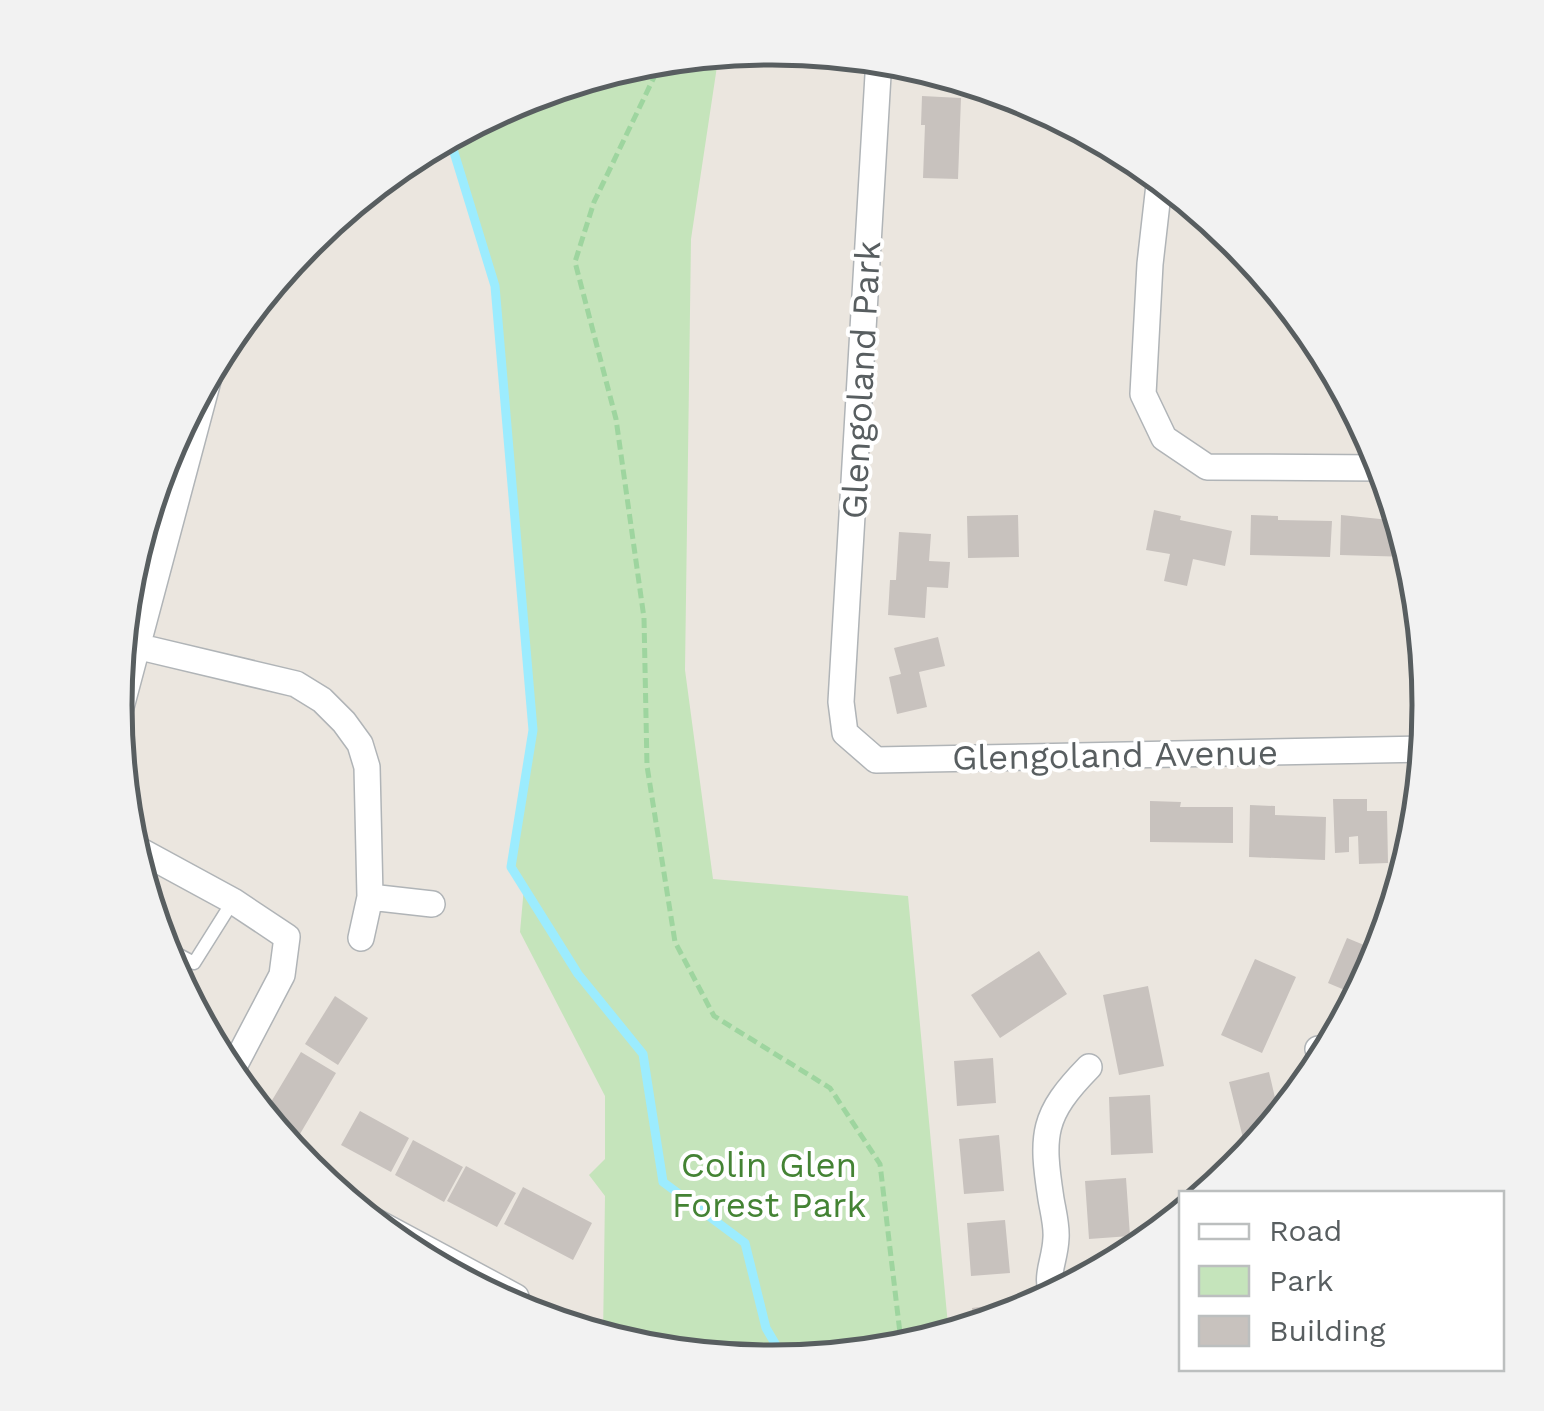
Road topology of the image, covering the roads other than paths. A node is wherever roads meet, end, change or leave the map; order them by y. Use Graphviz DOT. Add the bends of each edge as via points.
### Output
graph roads {
  1 [pos="879,74"];
  2 [pos="1158,194"];
  3 [pos="193,433"];
  4 [pos="1367,468"];
  5 [pos="136,646"];
  6 [pos="134,654"];
  7 [pos="841,702"];
  8 [pos="1411,749"];
  9 [pos="150,856"];
  10 [pos="370,897"];
  11 [pos="233,901"];
  12 [pos="432,904"];
  13 [pos="361,938"];
  14 [pos="183,957"];
  15 [pos="238,1059"];
  16 [pos="1090,1067"];
  17 [pos="1050,1282"];
  1 -- 7 [label="street, Glengoland Park"];
  2 -- 4 [label="street" via="1143,394 1164,438 1207,467"];
  3 -- 5 [label="street"];
  5 -- 6 [label="street"];
  5 -- 10 [label="street" via="296,684 344,722 367,767"];
  7 -- 8 [label="street, Glengoland Avenue" via="846,733 876,760"];
  9 -- 11 [label="street"];
  10 -- 12 [label="street"];
  10 -- 13 [label="street"];
  11 -- 14 [label="lane" via="194,963"];
  11 -- 15 [label="street" via="288,937 282,975"];
  16 -- 17 [label="street" via="1059,1098 1048,1124 1044,1151 1056,1237"];
}
